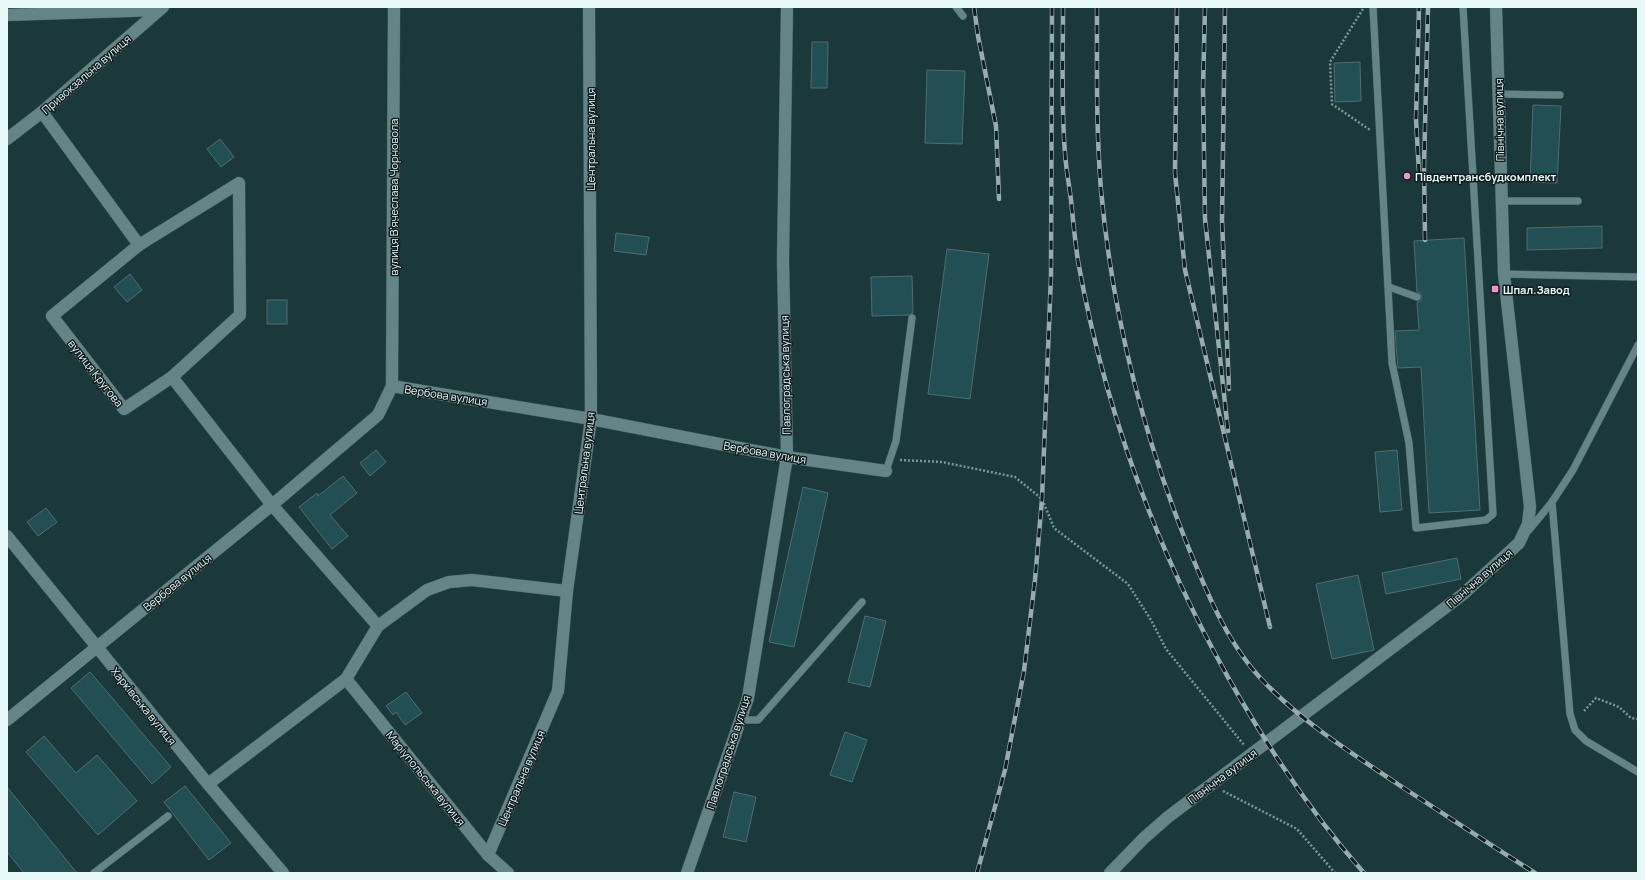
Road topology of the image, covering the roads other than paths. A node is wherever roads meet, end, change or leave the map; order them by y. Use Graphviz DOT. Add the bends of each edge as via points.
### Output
graph roads {
  1 [pos="394,7"];
  2 [pos="589,7"];
  3 [pos="788,7"];
  4 [pos="956,7"];
  5 [pos="1373,7"];
  6 [pos="1462,7"];
  7 [pos="1496,7"];
  8 [pos="161,8"];
  9 [pos="7,15"];
  10 [pos="962,16"];
  11 [pos="1499,94"];
  12 [pos="1560,95"];
  13 [pos="42,112"];
  14 [pos="7,139"];
  15 [pos="1501,201"];
  16 [pos="1578,201"];
  17 [pos="139,245"];
  18 [pos="1504,274"];
  19 [pos="1638,277"];
  20 [pos="1389,287"];
  21 [pos="1417,297"];
  22 [pos="912,318"];
  23 [pos="1638,345"];
  24 [pos="172,377"];
  25 [pos="392,386"];
  26 [pos="591,419"];
  27 [pos="787,457"];
  28 [pos="888,465"];
  29 [pos="1552,502"];
  30 [pos="272,505"];
  31 [pos="7,536"];
  32 [pos="1519,543"];
  33 [pos="567,591"];
  34 [pos="862,602"];
  35 [pos="378,626"];
  36 [pos="96,647"];
  37 [pos="346,679"];
  38 [pos="7,720"];
  39 [pos="740,720"];
  40 [pos="1638,772"];
  41 [pos="208,784"];
  42 [pos="168,816"];
  43 [pos="488,855"];
  44 [pos="94,873"];
  45 [pos="283,873"];
  46 [pos="508,873"];
  47 [pos="687,873"];
  48 [pos="1110,873"];
  1 -- 25 [label="street, вулиця В'ячеслава Чорновола"];
  2 -- 26 [label="street, Центральна вулиця"];
  3 -- 27 [label="street, Павлоградська вулиця" via="783,260"];
  4 -- 10 [label="lane"];
  5 -- 20 [label="lane"];
  6 -- 20 [label="lane" via="1493,514 1486,520 1416,528 1409,442 1392,363"];
  7 -- 11 [label="street, Північна вулиця"];
  8 -- 9 [label="street"];
  8 -- 13 [label="street, Привокзальна вулиця"];
  11 -- 12 [label="lane"];
  11 -- 15 [label="street, Північна вулиця"];
  13 -- 14 [label="street, Привокзальна вулиця"];
  13 -- 17 [label="street"];
  15 -- 16 [label="lane"];
  15 -- 18 [label="street, Північна вулиця"];
  17 -- 24 [label="street, вулиця Кругова" via="52,316 124,409"];
  17 -- 24 [label="street, вулиця Кругова" via="240,183 240,315"];
  18 -- 19 [label="lane"];
  18 -- 32 [label="street, Північна вулиця" via="1530,508 1528,524"];
  20 -- 21 [label="lane"];
  22 -- 28 [label="lane" via="896,442"];
  23 -- 29 [label="lane" via="1573,470"];
  24 -- 30 [label="street"];
  25 -- 26 [label="street, Вербова вулиця"];
  25 -- 30 [label="street, Вербова вулиця" via="378,415"];
  26 -- 27 [label="street, Вербова вулиця"];
  26 -- 33 [label="street, Центральна вулиця"];
  27 -- 28 [label="street, Вербова вулиця"];
  27 -- 39 [label="street, Павлоградська вулиця" via="748,698"];
  29 -- 32 [label="lane"];
  29 -- 40 [label="lane" via="1570,714 1575,730 1586,741"];
  30 -- 35 [label="street"];
  30 -- 36 [label="street, Вербова вулиця"];
  31 -- 36 [label="street, Харківська вулиця"];
  32 -- 48 [label="street, Північна вулиця" via="1462,595 1149,834"];
  33 -- 35 [label="street" via="472,580 449,582 427,590"];
  33 -- 43 [label="street, Центральна вулиця" via="558,691"];
  34 -- 39 [label="lane" via="758,720"];
  35 -- 37 [label="street"];
  36 -- 38 [label="street, Вербова вулиця"];
  36 -- 41 [label="street, Харківська вулиця"];
  37 -- 41 [label="street"];
  37 -- 43 [label="street, Маріупольська вулиця"];
  39 -- 47 [label="street, Павлоградська вулиця"];
  41 -- 45 [label="street, Харківська вулиця"];
  42 -- 44 [label="lane"];
  43 -- 46 [label="street, Маріупольська вулиця"];
}
